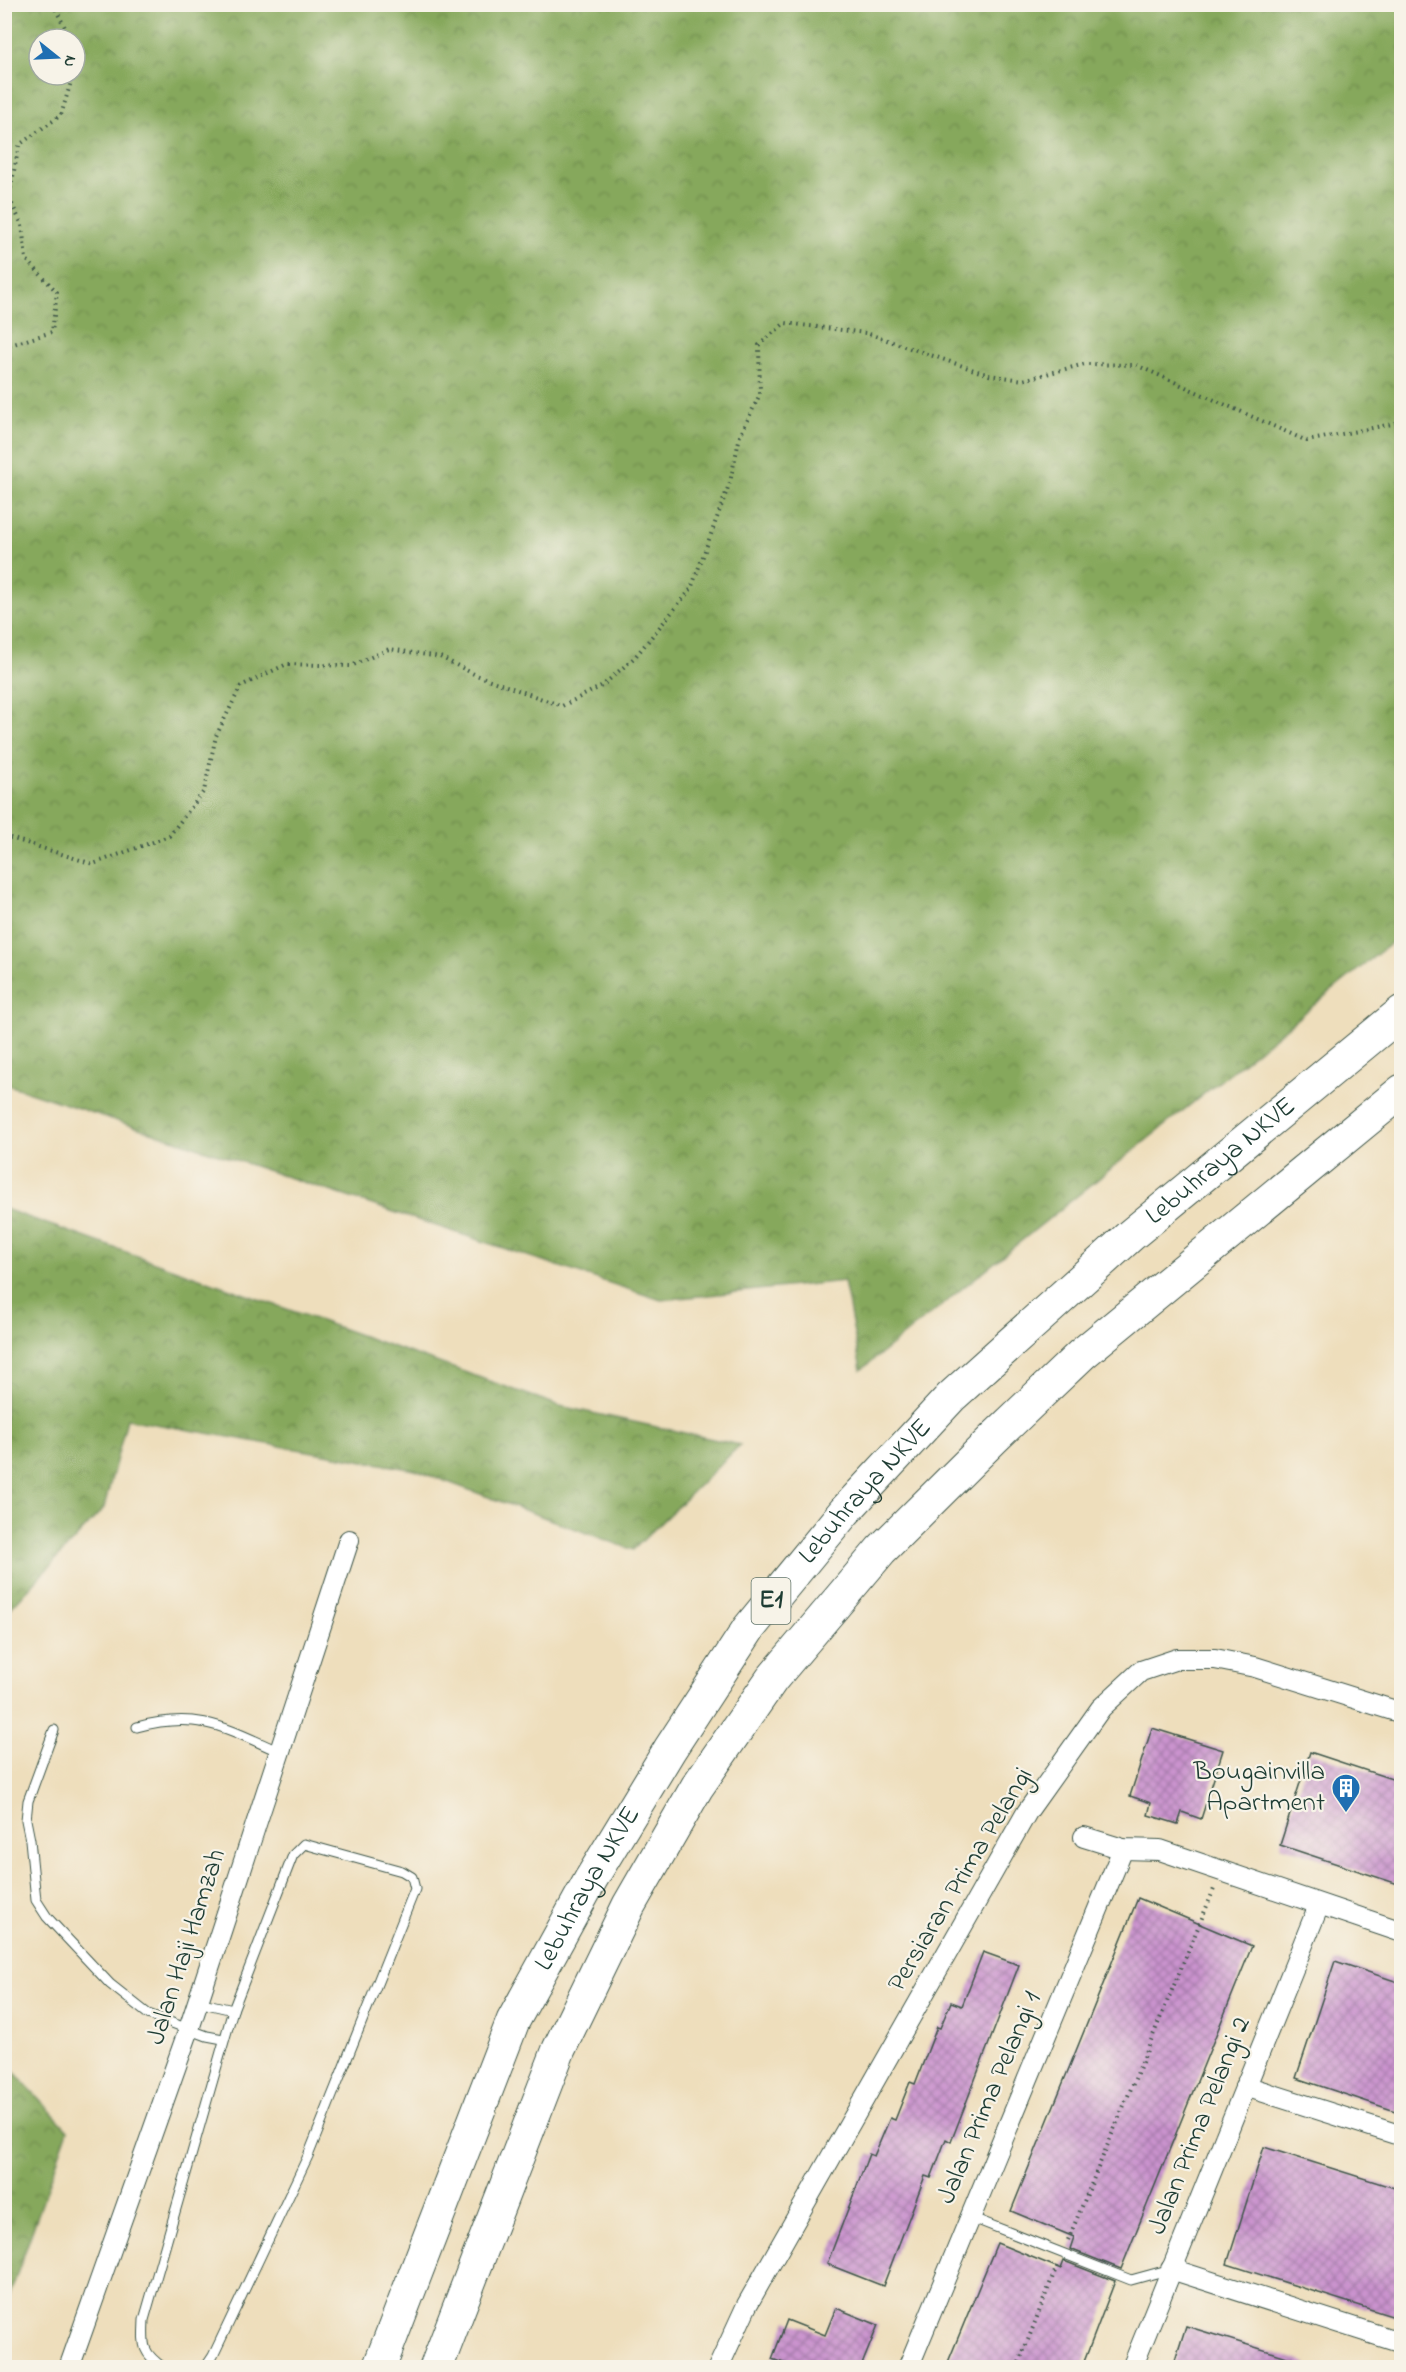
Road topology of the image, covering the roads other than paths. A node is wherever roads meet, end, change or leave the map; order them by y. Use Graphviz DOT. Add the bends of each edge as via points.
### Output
graph roads {
  1 [pos="1401,1012"];
  2 [pos="1401,1091"];
  3 [pos="349,1540"];
  4 [pos="1401,1713"];
  5 [pos="137,1727"];
  6 [pos="54,1730"];
  7 [pos="280,1752"];
  8 [pos="1084,1837"];
  9 [pos="1123,1849"];
  10 [pos="1319,1905"];
  11 [pos="1401,1932"];
  12 [pos="198,2002"];
  13 [pos="233,2010"];
  14 [pos="189,2029"];
  15 [pos="223,2039"];
  16 [pos="1245,2086"];
  17 [pos="1401,2136"];
  18 [pos="970,2217"];
  19 [pos="1171,2269"];
  20 [pos="1401,2343"];
  21 [pos="69,2367"];
  22 [pos="164,2367"];
  23 [pos="205,2367"];
  24 [pos="379,2367"];
  25 [pos="436,2367"];
  26 [pos="718,2367"];
  27 [pos="908,2367"];
  28 [pos="1132,2367"];
  1 -- 24 [label="highway, Lebuhraya NKVE / E1" via="1131,1235 951,1396 845,1511 749,1628 591,1879 513,2021"];
  2 -- 25 [label="highway, Lebuhraya NKVE / E1" via="1074,1362 881,1550 772,1679 686,1807 629,1905 564,2039"];
  3 -- 7 [label="street, Jalan Haji Hamzah"];
  4 -- 26 [label="street, Persiaran Prima Pelangi" via="1255,1667 1215,1659 1178,1659 1142,1671 1101,1708 1027,1812 747,2305"];
  5 -- 7 [label="lane" via="160,1721 197,1720"];
  6 -- 14 [label="lane" via="28,1801 26,1820 36,1900 110,1984 148,2014"];
  7 -- 12 [label="street, Jalan Haji Hamzah"];
  8 -- 9 [label="street"];
  9 -- 10 [label="street" via="1160,1850"];
  9 -- 18 [label="street, Jalan Prima Pelangi 1"];
  10 -- 11 [label="street"];
  10 -- 16 [label="street, Jalan Prima Pelangi 2"];
  12 -- 13 [label="lane"];
  12 -- 14 [label="street, Jalan Haji Hamzah"];
  13 -- 15 [label="lane"];
  13 -- 23 [label="lane" via="293,1855 304,1844 412,1877 415,1889 308,2156"];
  14 -- 15 [label="lane"];
  14 -- 21 [label="street, Jalan Haji Hamzah"];
  15 -- 22 [label="lane" via="144,2320 143,2346 149,2358"];
  16 -- 17 [label="street"];
  16 -- 19 [label="street, Jalan Prima Pelangi 2"];
  18 -- 19 [label="lane" via="1131,2280"];
  18 -- 27 [label="street, Jalan Prima Pelangi 1"];
  19 -- 20 [label="street"];
  19 -- 28 [label="street, Jalan Prima Pelangi 2"];
}
